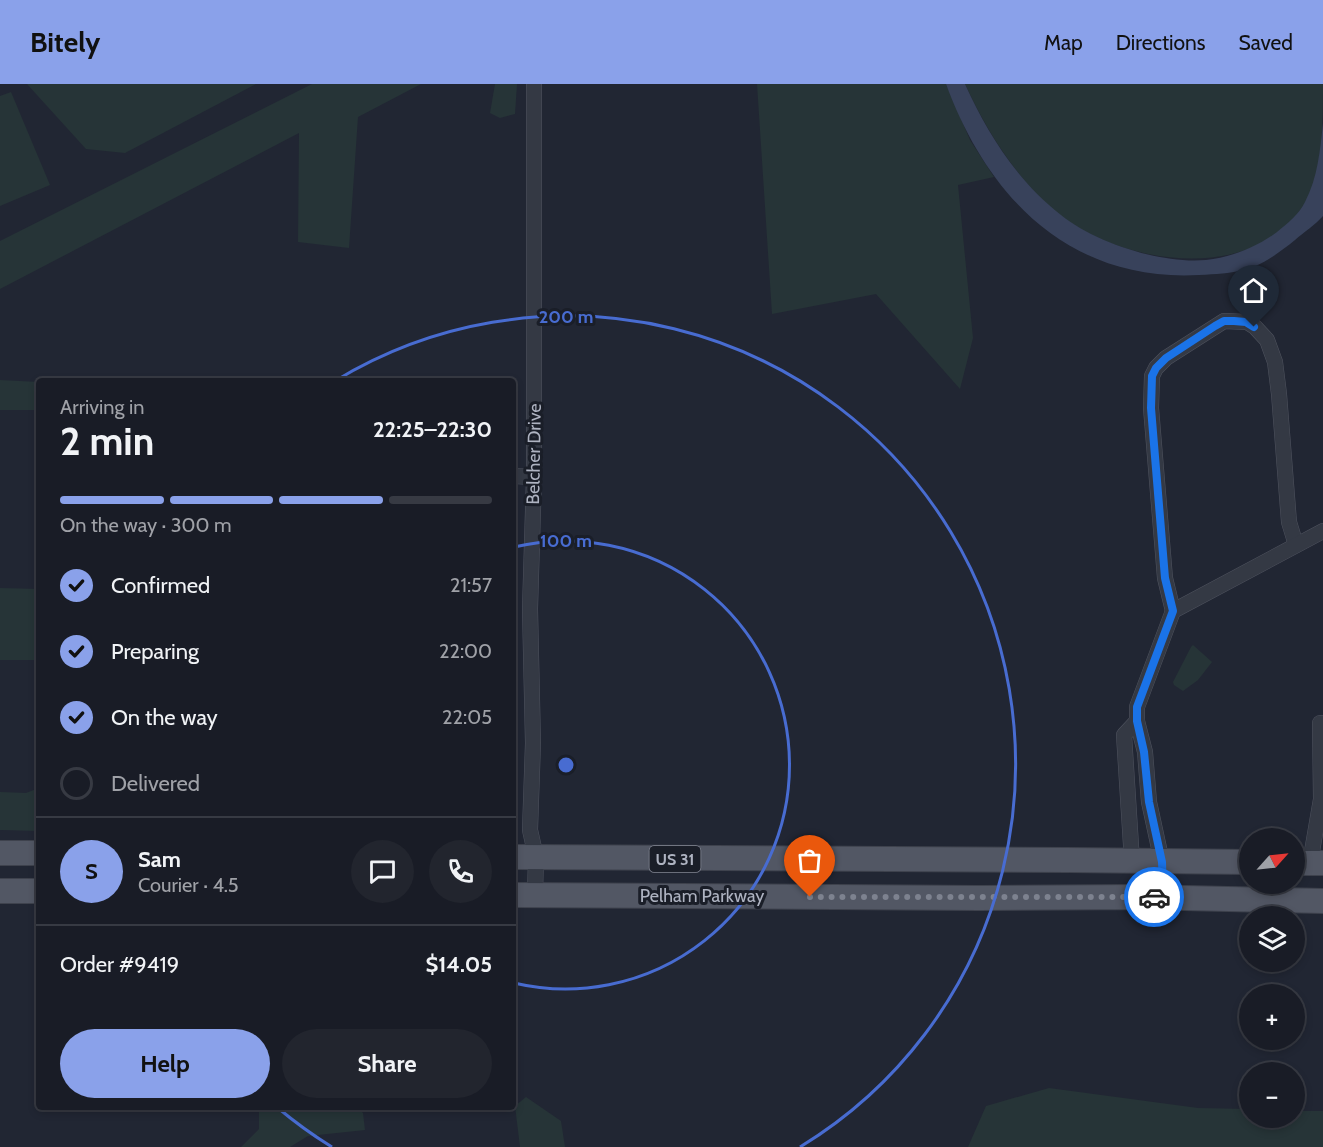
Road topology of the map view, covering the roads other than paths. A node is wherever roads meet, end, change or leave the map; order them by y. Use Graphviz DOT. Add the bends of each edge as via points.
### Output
graph roads {
  1 [pos="534,84"];
  2 [pos="516,476"];
  3 [pos="534,477"];
  4 [pos="1323,531"];
  5 [pos="1296,546"];
  6 [pos="1173,611"];
  7 [pos="1137,721"];
  8 [pos="1323,723"];
  9 [pos="0,853"];
  10 [pos="36,853"];
  11 [pos="524,857"];
  12 [pos="657,858"];
  13 [pos="766,858"];
  14 [pos="1132,861"];
  15 [pos="1162,862"];
  16 [pos="1239,862"];
  17 [pos="1309,863"];
  18 [pos="0,891"];
  19 [pos="36,891"];
  20 [pos="524,895"];
  21 [pos="656,896"];
  22 [pos="765,897"];
  23 [pos="1163,897"];
  24 [pos="1323,901"];
  1 -- 3 [label="street, Belcher Drive"];
  2 -- 3 [label="street"];
  3 -- 11 [label="street, Belcher Drive" via="530,830"];
  4 -- 5 [label="street"];
  5 -- 6 [label="street"];
  5 -- 6 [label="street" via="1289,522 1275,362 1267,340 1254,327 1246,322 1224,321 1166,358 1152,376 1151,408 1164,567"];
  6 -- 7 [label="street" via="1137,707"];
  7 -- 14 [label="street" via="1124,735"];
  7 -- 15 [label="street"];
  8 -- 17 [label="street" via="1321,799"];
  9 -- 10 [label="main road"];
  11 -- 12 [label="main road, Pelham Parkway / US 31"];
  11 -- 20 [label="street, Belcher Drive"];
  12 -- 13 [label="main road, Pelham Parkway / US 31"];
  12 -- 21 [label="main road"];
  13 -- 14 [label="main road, Pelham Parkway / US 31"];
  13 -- 22 [label="main road"];
  14 -- 15 [label="main road, Pelham Parkway / US 31"];
  15 -- 16 [label="main road, Pelham Parkway / US 31"];
  15 -- 23 [label="main road"];
  18 -- 19 [label="main road"];
  20 -- 21 [label="main road, Pelham Parkway / US 31"];
  21 -- 22 [label="main road, Pelham Parkway / US 31"];
  22 -- 23 [label="main road, Pelham Parkway / US 31"];
  23 -- 24 [label="main road, Pelham Parkway / US 31"];
}
